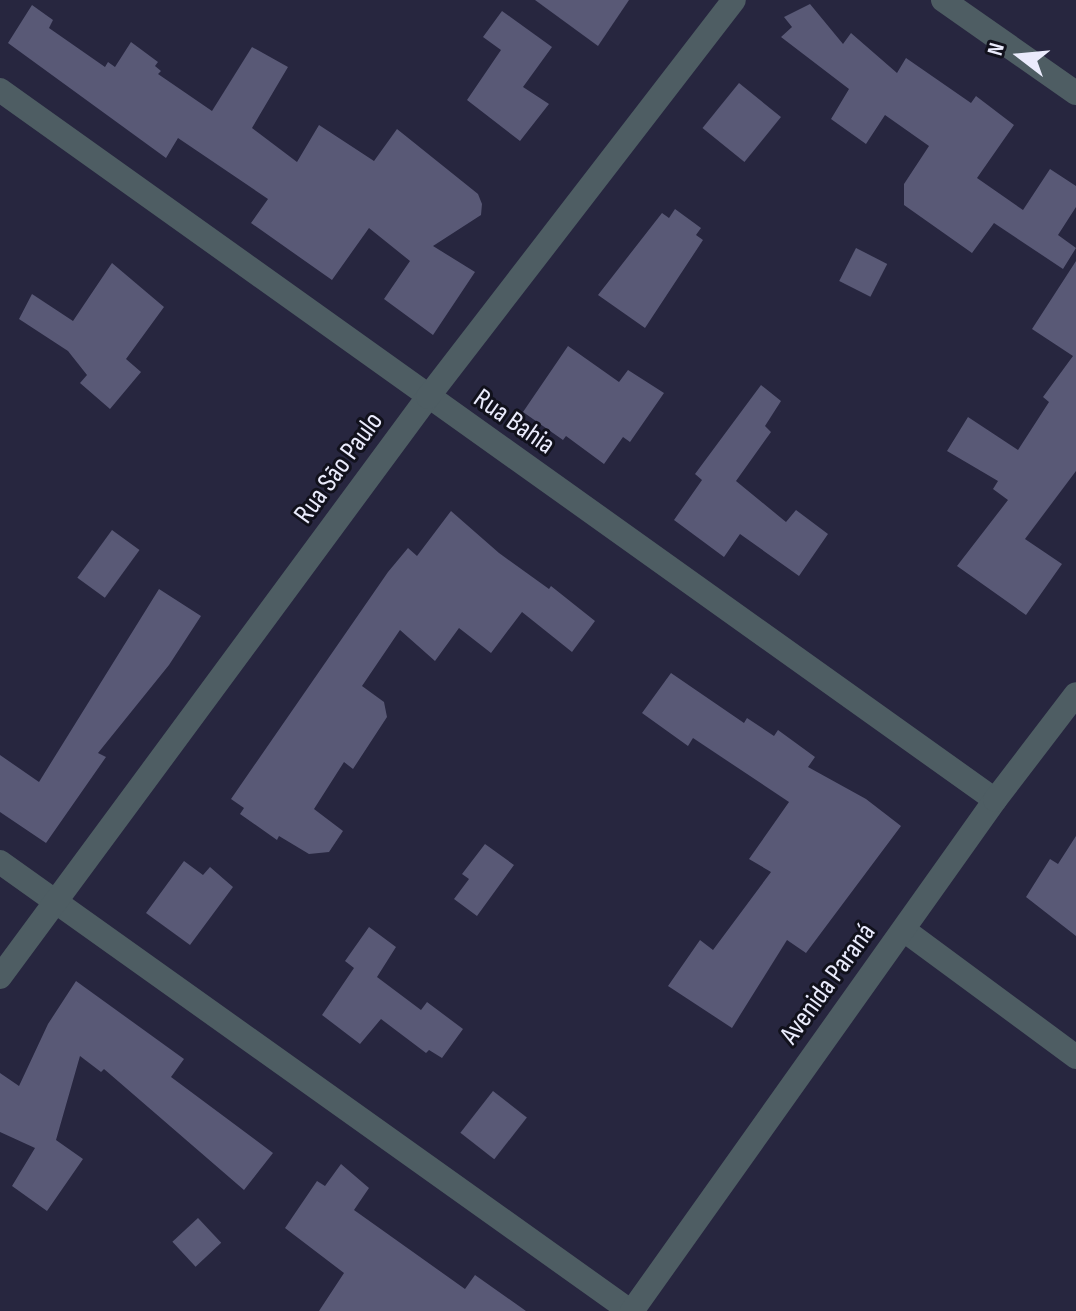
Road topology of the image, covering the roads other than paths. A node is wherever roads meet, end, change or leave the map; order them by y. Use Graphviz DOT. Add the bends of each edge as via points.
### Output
graph roads {
  1 [pos="734,0"];
  2 [pos="943,0"];
  3 [pos="0,90"];
  4 [pos="1076,93"];
  5 [pos="428,397"];
  6 [pos="1076,694"];
  7 [pos="995,800"];
  8 [pos="0,862"];
  9 [pos="56,902"];
  10 [pos="904,930"];
  11 [pos="0,977"];
  12 [pos="1076,1057"];
  13 [pos="631,1311"];
  1 -- 5 [label="street, Rua São Paulo"];
  2 -- 4 [label="street"];
  3 -- 5 [label="street, Rua Bahia"];
  5 -- 7 [label="street, Rua Bahia"];
  5 -- 9 [label="street, Rua São Paulo"];
  6 -- 7 [label="street, Avenida Paraná"];
  7 -- 10 [label="street, Avenida Paraná"];
  8 -- 9 [label="street"];
  9 -- 11 [label="street, Rua São Paulo"];
  9 -- 13 [label="street"];
  10 -- 12 [label="street"];
  10 -- 13 [label="street, Avenida Paraná"];
}
